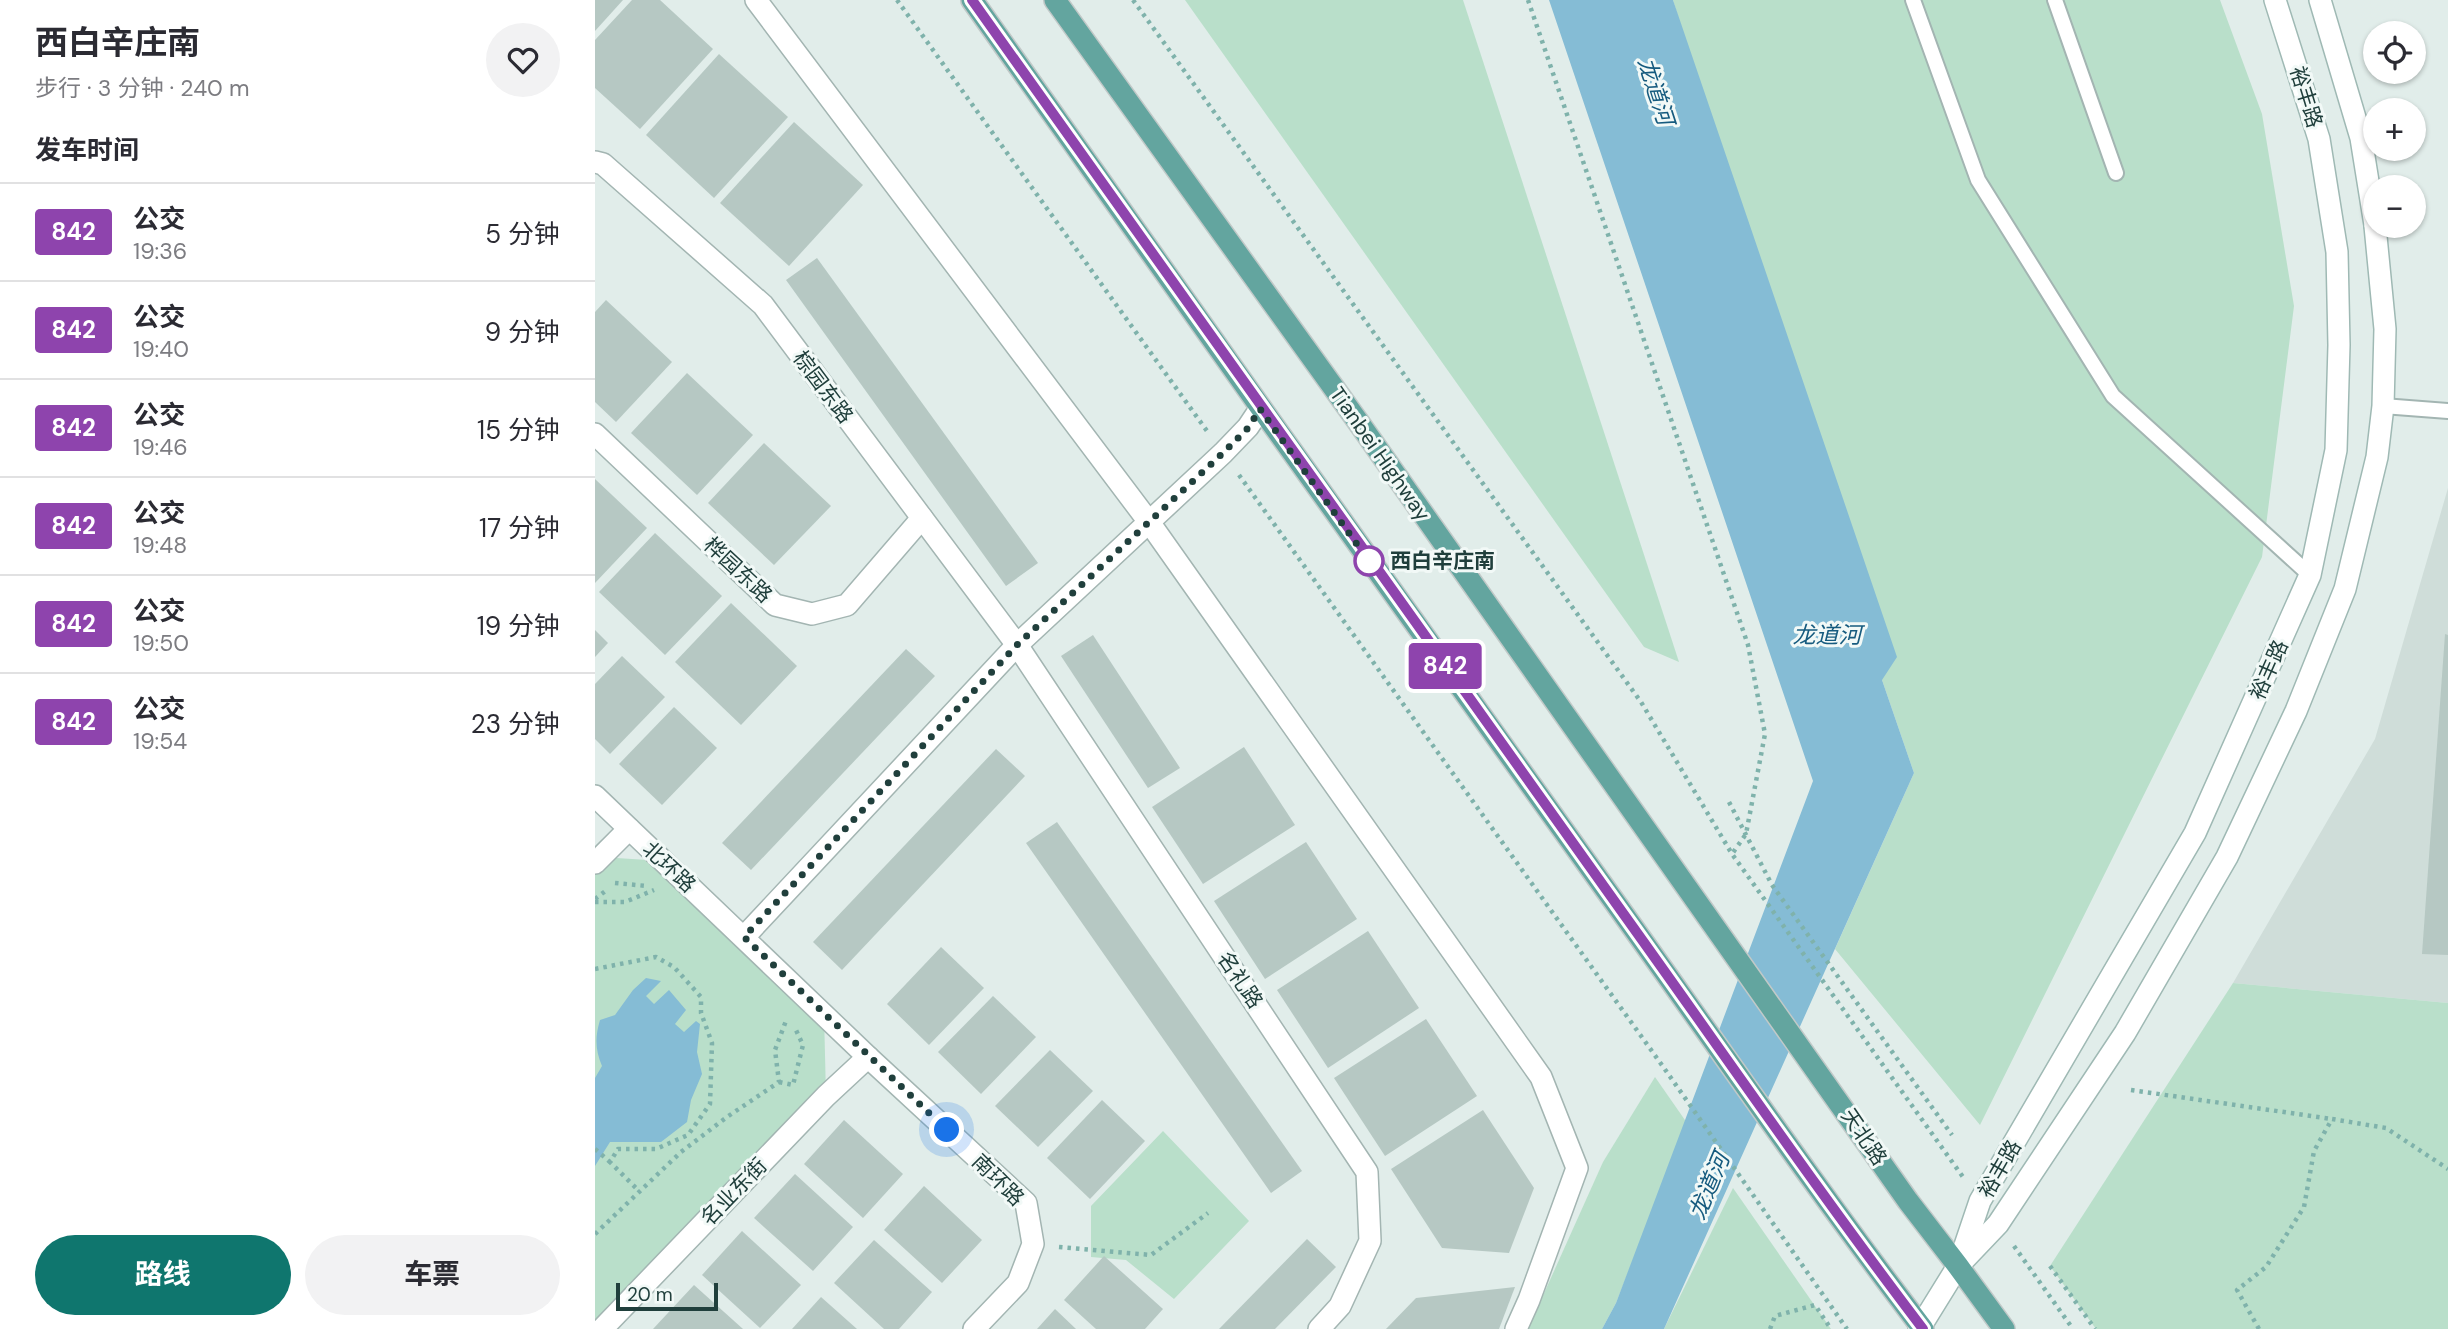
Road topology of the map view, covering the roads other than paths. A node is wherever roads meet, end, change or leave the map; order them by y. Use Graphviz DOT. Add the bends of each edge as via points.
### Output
graph roads {
  1 [pos="756,0"];
  2 [pos="972,0"];
  3 [pos="1055,0"];
  4 [pos="1913,0"];
  5 [pos="2055,0"];
  6 [pos="2275,0"];
  7 [pos="2320,0"];
  8 [pos="595,162"];
  9 [pos="2116,173"];
  10 [pos="2367,175"];
  11 [pos="2376,238"];
  12 [pos="2383,406"];
  13 [pos="1260,409"];
  14 [pos="2448,411"];
  15 [pos="595,434"];
  16 [pos="922,518"];
  17 [pos="1149,522"];
  18 [pos="2310,575"];
  19 [pos="1017,645"];
  20 [pos="595,796"];
  21 [pos="629,829"];
  22 [pos="595,863"];
  23 [pos="744,937"];
  24 [pos="1727,943"];
  25 [pos="868,1057"];
  26 [pos="1958,1265"];
  27 [pos="1921,1328"];
  28 [pos="602,1329"];
  29 [pos="974,1329"];
  30 [pos="1319,1329"];
  31 [pos="1516,1329"];
  32 [pos="2004,1329"];
  1 -- 17 [label="street"];
  2 -- 13 [label="main road"];
  3 -- 24 [label="main road, Tianbei Highway"];
  4 -- 18 [label="lane" via="1978,180 2112,396"];
  5 -- 9 [label="lane"];
  6 -- 18 [label="street, 裕丰路" via="2319,139 2337,252 2336,450"];
  7 -- 10 [label="street, 裕丰路" via="2361,138"];
  8 -- 16 [label="street, 棕园东路" via="603,164 763,306"];
  11 -- 12 [label="street, 裕丰路" via="2385,329"];
  12 -- 14 [label="lane"];
  12 -- 26 [label="street, 裕丰路" via="2377,457 2345,589 2296,711 2227,858 2125,1033 1998,1224"];
  13 -- 17 [label="street" via="1248,428"];
  13 -- 27 [label="main road"];
  15 -- 16 [label="street, 桦园东路" via="775,605 812,614 847,605"];
  16 -- 19 [label="street, 棕园东路"];
  17 -- 19 [label="street"];
  17 -- 31 [label="street" via="1541,1077 1577,1168"];
  18 -- 26 [label="street, 裕丰路" via="2195,833 1980,1201"];
  19 -- 23 [label="street"];
  19 -- 30 [label="street, 名礼路" via="1367,1172 1370,1241 1340,1306"];
  20 -- 21 [label="street, 北环路"];
  21 -- 22 [label="street"];
  21 -- 23 [label="street, 北环路"];
  23 -- 25 [label="street, 南环路"];
  24 -- 26 [label="main road, 天北路"];
  25 -- 28 [label="street, 名业东街"];
  25 -- 29 [label="street, 南环路" via="1026,1203 1033,1244 1018,1283"];
  26 -- 27 [label="street"];
  26 -- 32 [label="main road, 天北路"];
}
